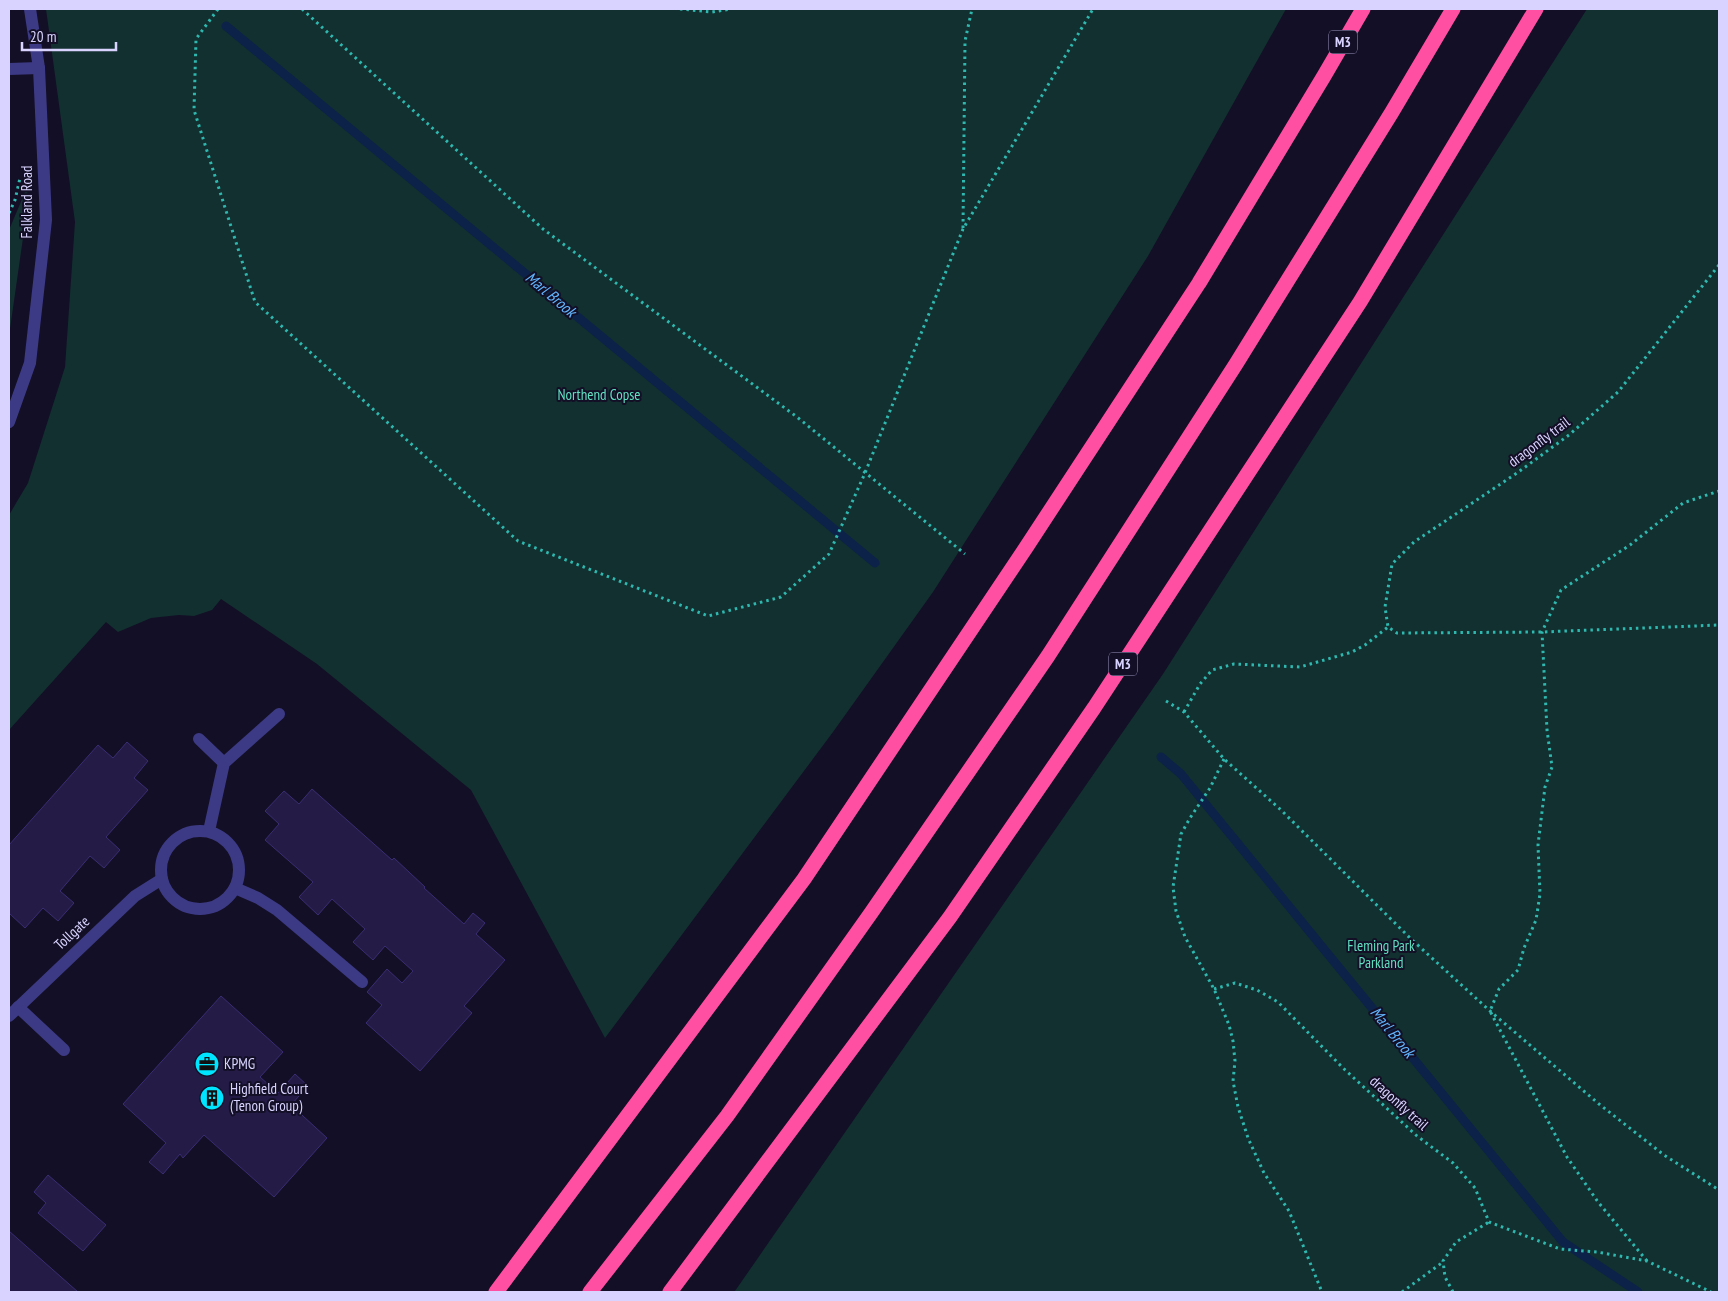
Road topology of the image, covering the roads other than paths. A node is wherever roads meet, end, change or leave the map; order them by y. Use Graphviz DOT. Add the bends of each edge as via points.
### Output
graph roads {
  1 [pos="30,9"];
  2 [pos="1362,9"];
  3 [pos="1453,9"];
  4 [pos="1536,9"];
  5 [pos="39,68"];
  6 [pos="9,69"];
  7 [pos="9,422"];
  8 [pos="279,714"];
  9 [pos="199,738"];
  10 [pos="224,763"];
  11 [pos="208,831"];
  12 [pos="162,879"];
  13 [pos="235,888"];
  14 [pos="362,982"];
  15 [pos="14,1011"];
  16 [pos="64,1050"];
  17 [pos="496,1292"];
  18 [pos="590,1292"];
  19 [pos="670,1292"];
  1 -- 5 [label="street, Falkland Road"];
  2 -- 17 [label="highway, M3" via="1199,283 810,871"];
  3 -- 18 [label="highway" via="1242,356 1048,656 727,1116"];
  4 -- 19 [label="highway, M3" via="1360,302 1094,708 950,917"];
  5 -- 6 [label="street"];
  5 -- 7 [label="street, Falkland Road" via="46,220 30,363"];
  8 -- 10 [label="street"];
  9 -- 10 [label="street"];
  10 -- 11 [label="street"];
  11 -- 12 [label="street" via="184,834 172,842 164,852 160,866"];
  11 -- 13 [label="street" via="221,836 236,854 239,865"];
  12 -- 13 [label="street" via="176,901 202,909 226,899"];
  12 -- 15 [label="street, Tollgate" via="135,896"];
  13 -- 14 [label="street" via="277,910"];
  15 -- 16 [label="street"];
}
